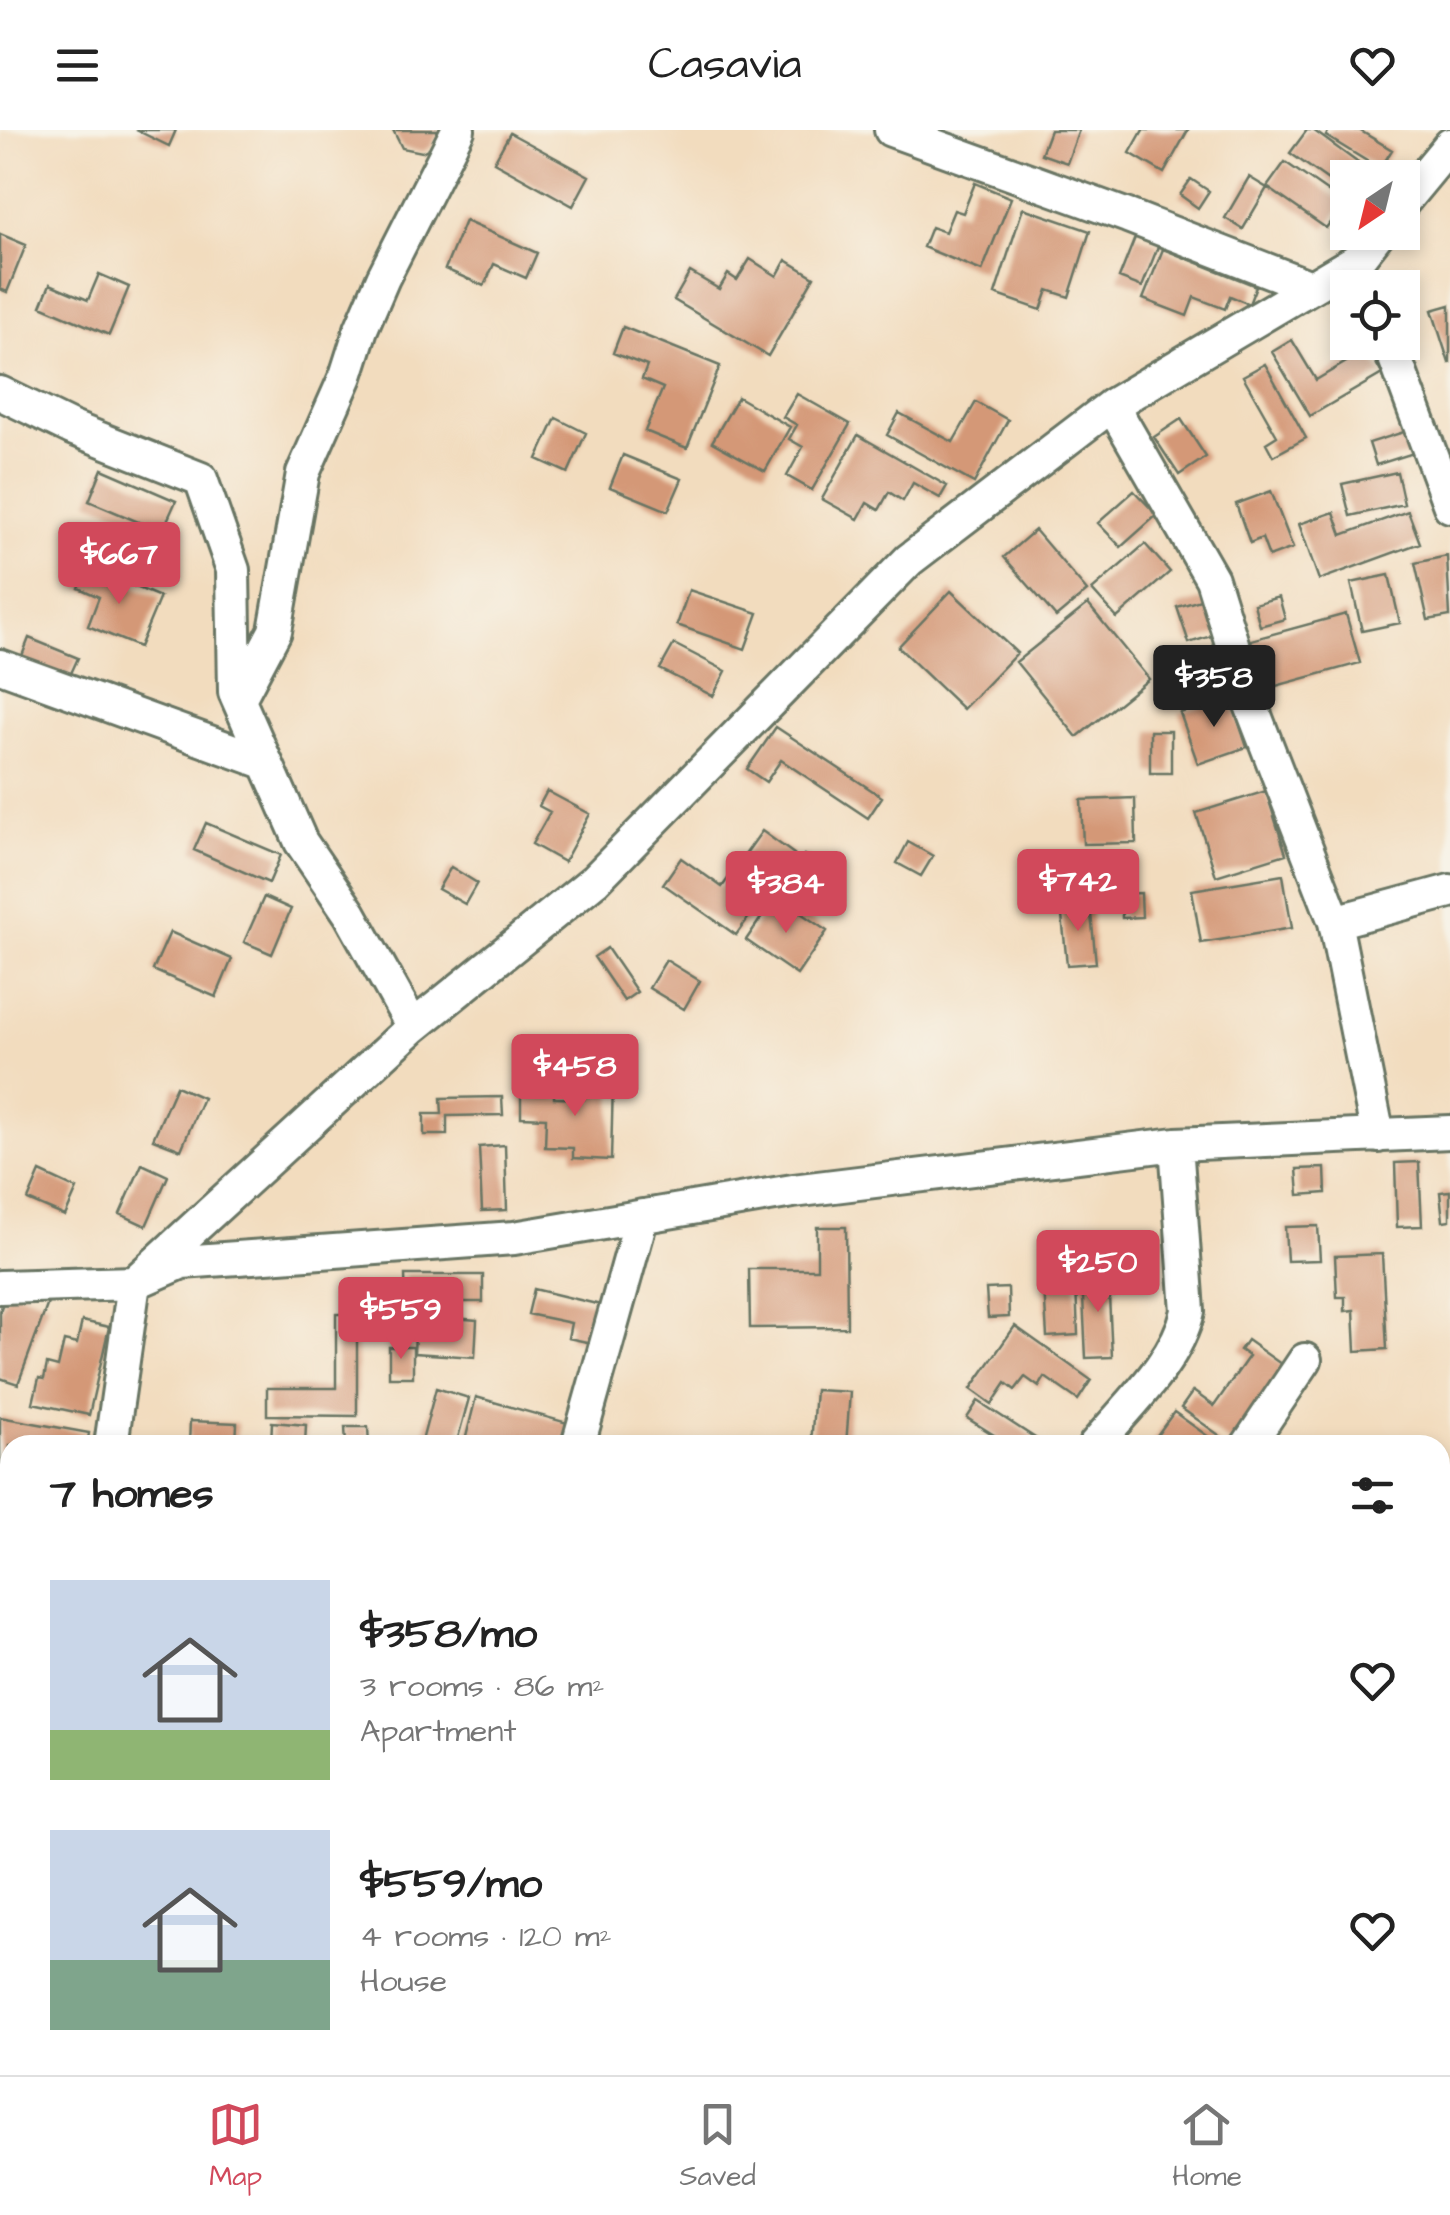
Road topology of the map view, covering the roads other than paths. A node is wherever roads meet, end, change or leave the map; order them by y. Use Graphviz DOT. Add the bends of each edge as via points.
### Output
graph roads {
  1 [pos="458,130"];
  2 [pos="891,130"];
  3 [pos="1450,145"];
  4 [pos="1420,182"];
  5 [pos="1330,281"];
  6 [pos="1308,286"];
  7 [pos="1396,360"];
  8 [pos="0,393"];
  9 [pos="1112,405"];
  10 [pos="1450,506"];
  11 [pos="0,666"];
  12 [pos="240,697"];
  13 [pos="264,762"];
  14 [pos="1450,892"];
  15 [pos="1336,922"];
  16 [pos="413,1027"];
  17 [pos="1450,1132"];
  18 [pos="1378,1136"];
  19 [pos="1176,1144"];
  20 [pos="642,1216"];
  21 [pos="134,1283"];
  22 [pos="0,1287"];
  23 [pos="1305,1360"];
  24 [pos="112,1435"];
  25 [pos="581,1435"];
  26 [pos="1102,1435"];
  27 [pos="1255,1435"];
  1 -- 12 [label="street" via="383,278 304,473 275,631"];
  2 -- 6 [label="street"];
  3 -- 4 [label="street"];
  5 -- 6 [label="street"];
  6 -- 9 [label="street"];
  7 -- 10 [label="street"];
  8 -- 12 [label="street" via="201,479 233,570"];
  9 -- 15 [label="street" via="1212,579 1251,705"];
  9 -- 16 [label="street" via="908,560 594,880"];
  11 -- 13 [label="street"];
  12 -- 13 [label="street"];
  13 -- 16 [label="street" via="301,842"];
  14 -- 15 [label="street"];
  15 -- 18 [label="street"];
  16 -- 21 [label="street"];
  17 -- 18 [label="street"];
  18 -- 19 [label="street"];
  19 -- 20 [label="street" via="793,1190"];
  19 -- 26 [label="street" via="1188,1311 1183,1334"];
  20 -- 21 [label="street" via="514,1238 182,1262"];
  20 -- 25 [label="street"];
  21 -- 22 [label="street"];
  21 -- 24 [label="street"];
  23 -- 27 [label="street"];
}
